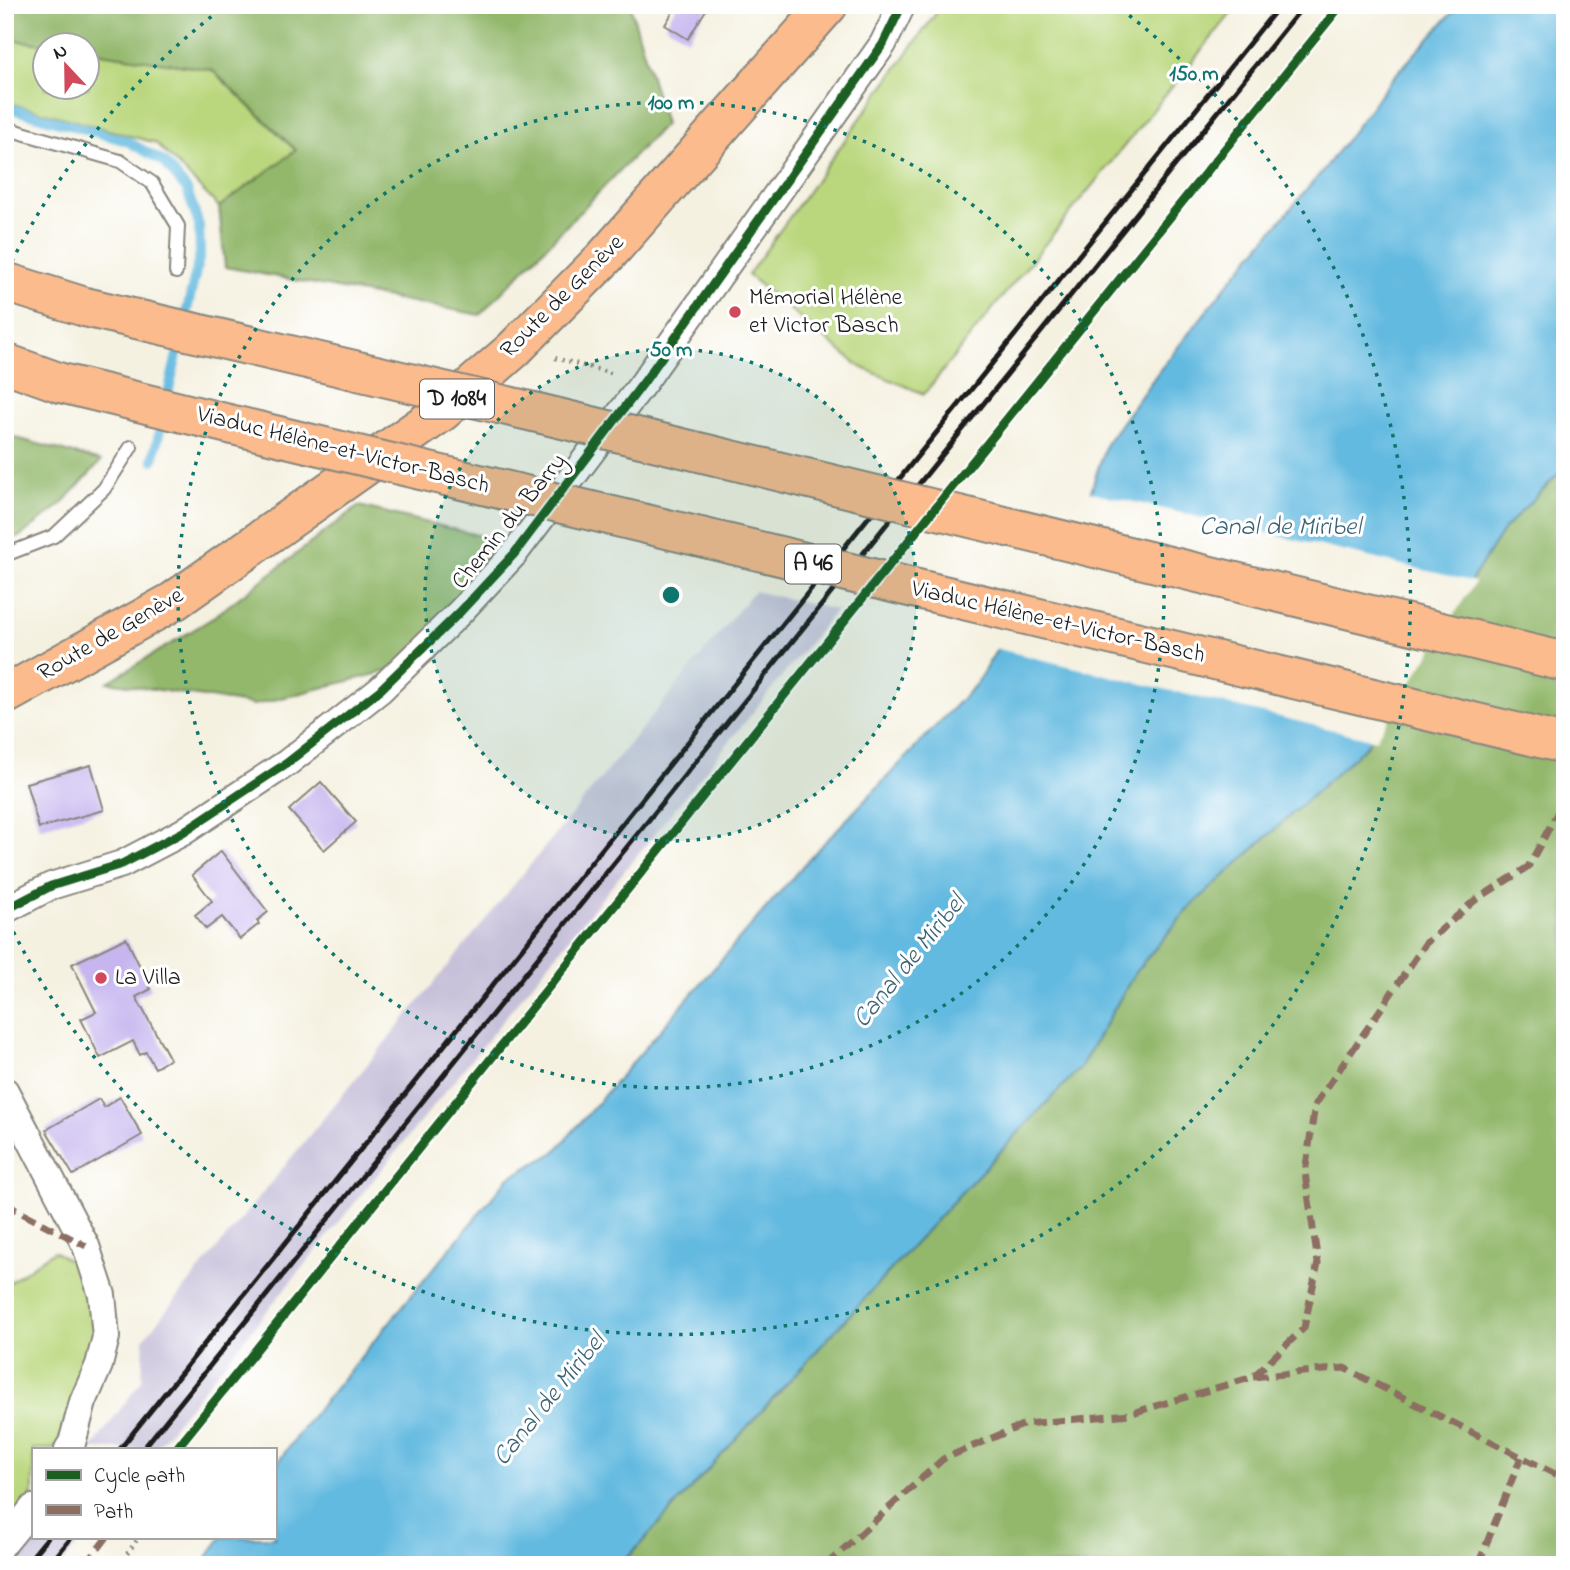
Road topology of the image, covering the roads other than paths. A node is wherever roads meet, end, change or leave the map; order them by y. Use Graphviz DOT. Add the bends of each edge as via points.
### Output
graph roads {
  1 [pos="828,5"];
  2 [pos="902,5"];
  3 [pos="5,128"];
  4 [pos="176,272"];
  5 [pos="5,282"];
  6 [pos="5,363"];
  7 [pos="131,447"];
  8 [pos="5,555"];
  9 [pos="1565,662"];
  10 [pos="5,695"];
  11 [pos="1565,744"];
  12 [pos="5,910"];
  13 [pos="5,1091"];
  14 [pos="69,1448"];
  15 [pos="32,1509"];
  16 [pos="5,1542"];
  1 -- 10 [label="main road, Route de Genève / D 1084" via="605,257 513,350 443,411 174,601"];
  2 -- 12 [label="street, Chemin du Barry" via="884,44 644,382 514,554 460,612 380,691 287,763 183,832 122,864 51,886"];
  3 -- 4 [label="lane" via="120,161 152,183 178,226"];
  5 -- 9 [label="main road, bridge" via="85,307"];
  6 -- 11 [label="main road, Viaduc Hélène-et-Victor-Basch / A 46, bridge" via="61,383 280,437"];
  7 -- 8 [label="lane" via="104,489 54,536"];
  13 -- 14 [label="street" via="86,1246 102,1295 106,1337"];
  15 -- 16 [label="street"];
}
